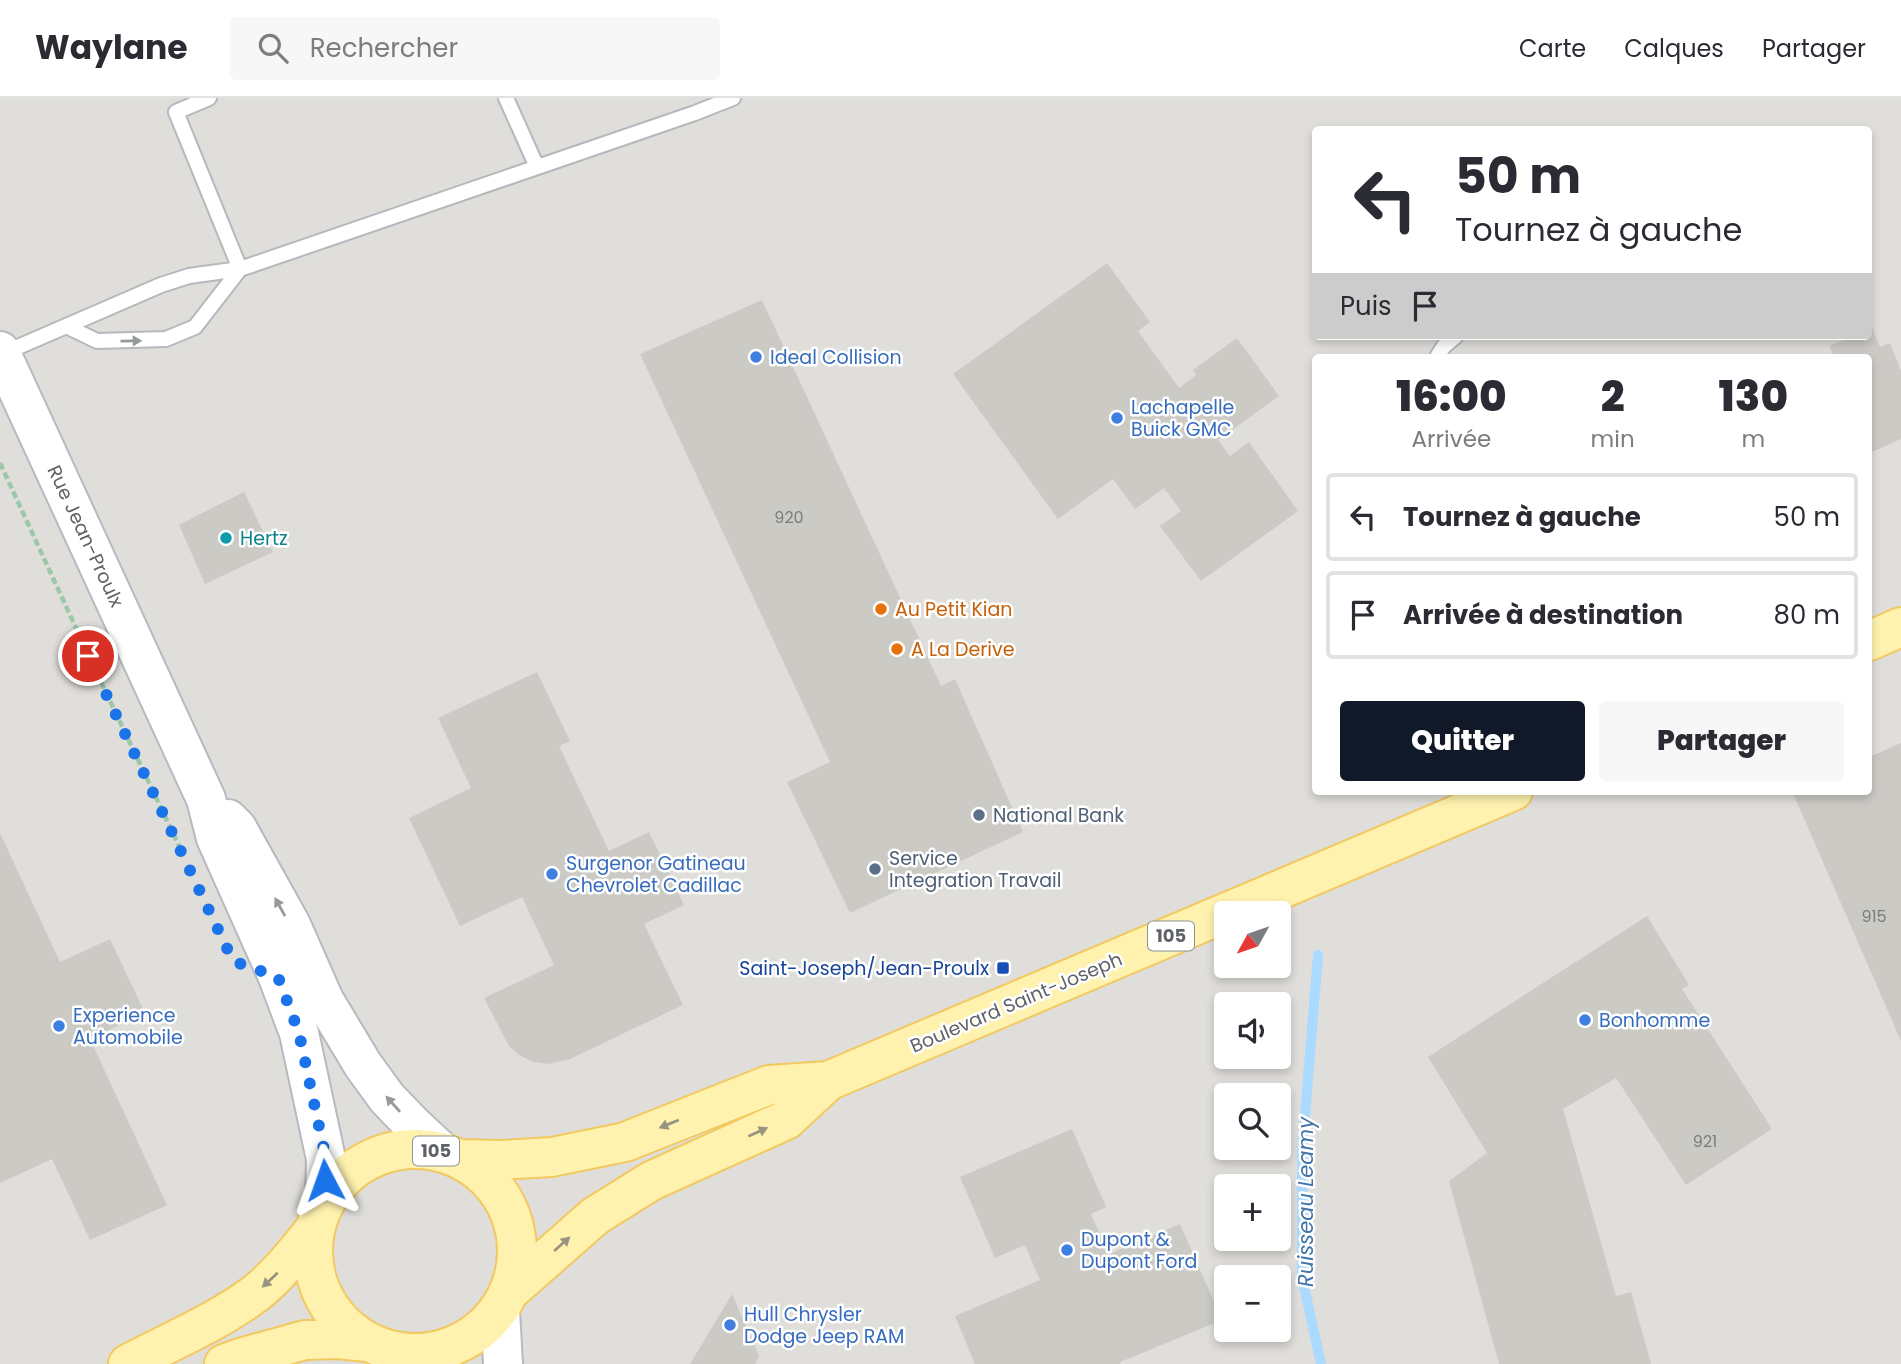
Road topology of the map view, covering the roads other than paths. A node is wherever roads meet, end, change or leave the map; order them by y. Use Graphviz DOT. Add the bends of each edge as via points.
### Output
graph roads {
  1 [pos="209,98"];
  2 [pos="506,98"];
  3 [pos="733,98"];
  4 [pos="537,167"];
  5 [pos="240,269"];
  6 [pos="66,326"];
  7 [pos="1451,340"];
  8 [pos="1,353"];
  9 [pos="1439,354"];
  10 [pos="1901,627"];
  11 [pos="1872,640"];
  12 [pos="1504,795"];
  13 [pos="206,799"];
  14 [pos="828,1081"];
  15 [pos="451,1155"];
  16 [pos="320,1215"];
  17 [pos="505,1300"];
  18 [pos="390,1353"];
  19 [pos="128,1364"];
  20 [pos="224,1364"];
  21 [pos="503,1364"];
  1 -- 5 [label="lane" via="176,112"];
  2 -- 4 [label="lane"];
  3 -- 4 [label="lane"];
  4 -- 5 [label="lane"];
  5 -- 6 [label="lane" via="161,285"];
  6 -- 5 [label="lane, one-way" via="97,341 166,338 195,327"];
  6 -- 8 [label="lane"];
  7 -- 9 [label="lane"];
  8 -- 13 [label="street, Rue Jean-Proulx"];
  10 -- 11 [label="main road"];
  12 -- 14 [label="main road, Boulevard Saint-Joseph / 105"];
  15 -- 13 [label="street, Rue Jean-Proulx, one-way" via="387,1098 363,1065 324,1000 291,925 237,828"];
  13 -- 16 [label="street, Rue Jean-Proulx" via="216,838 299,1033 326,1159"];
  14 -- 15 [label="main road, Boulevard Saint-Joseph / 105, one-way" via="769,1085 625,1142 552,1157 501,1160"];
  17 -- 14 [label="main road, Boulevard Saint-Joseph / 105, one-way" via="595,1216 650,1181 786,1120"];
  15 -- 16 [label="main road, 105" via="411,1148 385,1153 340,1180"];
  15 -- 17 [label="main road, 105" via="486,1176 505,1201 516,1229 518,1260"];
  16 -- 18 [label="main road" via="313,1262 322,1295 341,1322"];
  16 -- 19 [label="main road, 105, one-way" via="286,1265 257,1292"];
  17 -- 18 [label="main road, 105" via="484,1328 464,1342 419,1354"];
  17 -- 21 [label="street"];
  18 -- 20 [label="main road, 105" via="337,1339 305,1340"];
}
